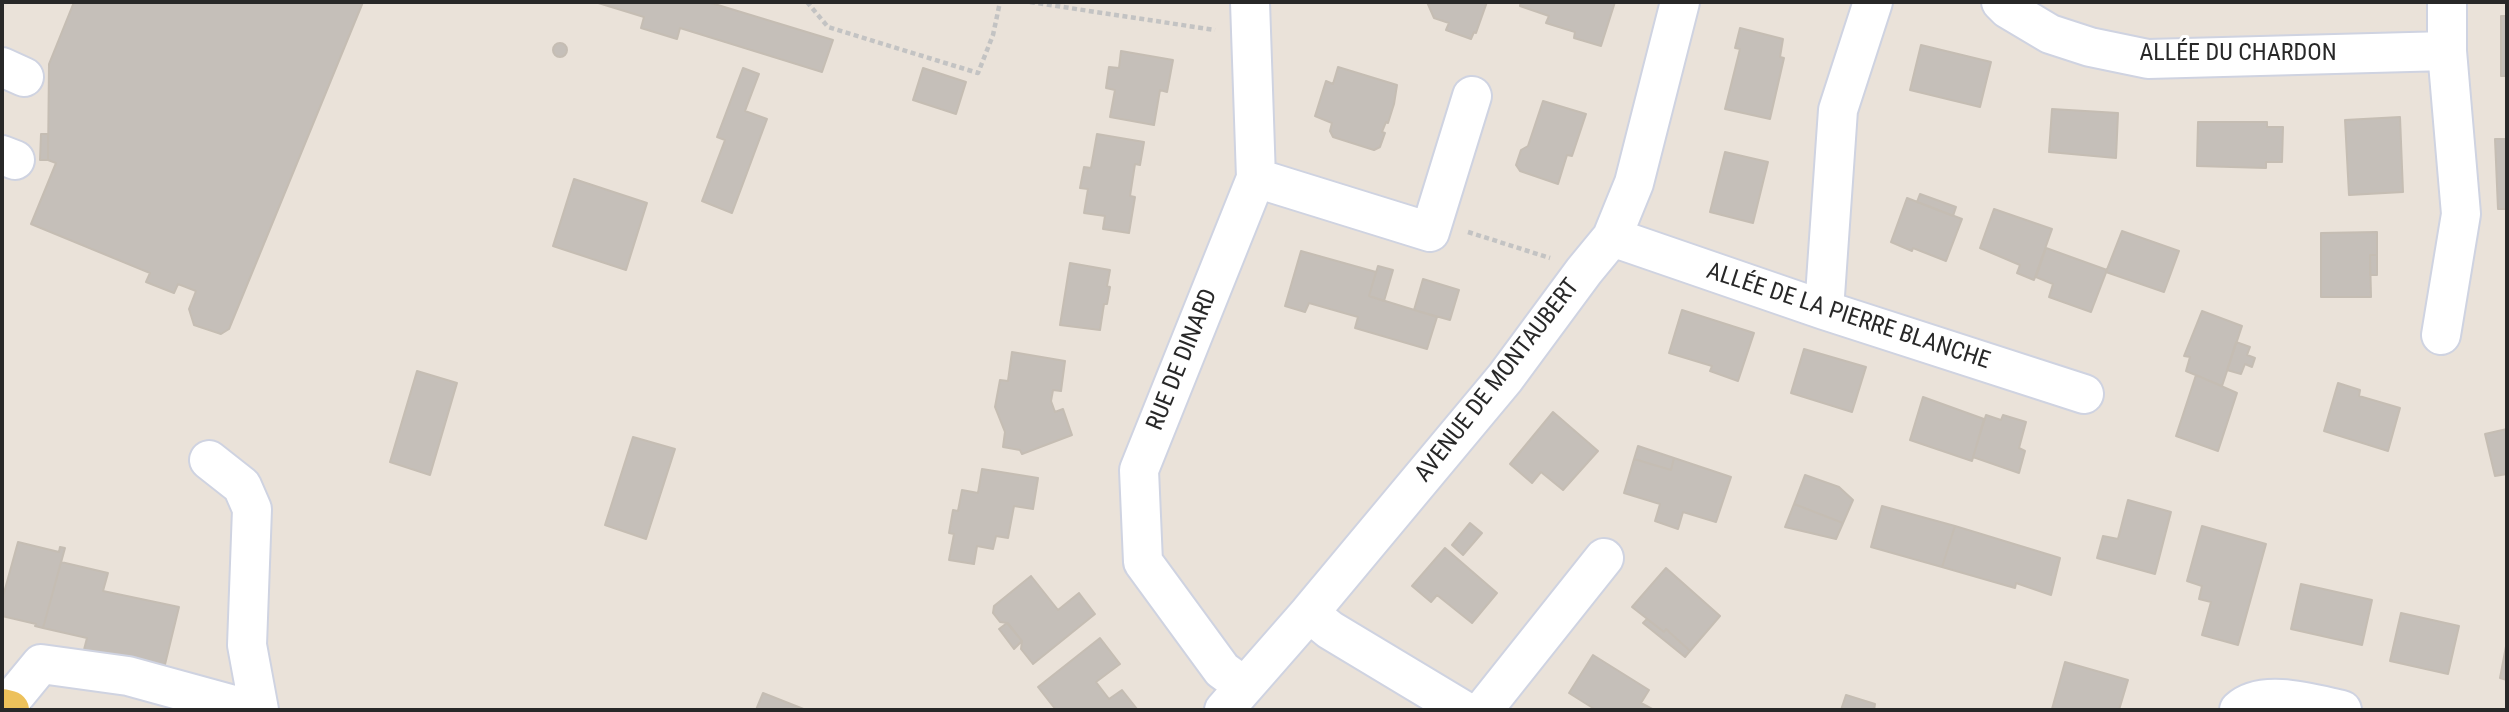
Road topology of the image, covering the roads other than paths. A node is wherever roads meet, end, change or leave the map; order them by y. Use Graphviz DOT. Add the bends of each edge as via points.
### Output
graph roads {
  1 [pos="1250,2"];
  2 [pos="1680,2"];
  3 [pos="1873,2"];
  4 [pos="2001,2"];
  5 [pos="2446,2"];
  6 [pos="2447,51"];
  7 [pos="1472,96"];
  8 [pos="1256,178"];
  9 [pos="1612,237"];
  10 [pos="1824,310"];
  11 [pos="2441,335"];
  12 [pos="2084,394"];
  13 [pos="209,460"];
  14 [pos="1604,558"];
  15 [pos="1309,613"];
  16 [pos="1234,698"];
  17 [pos="5,709"];
  18 [pos="252,710"];
  19 [pos="259,710"];
  20 [pos="1464,710"];
  21 [pos="1483,710"];
  22 [pos="2239,710"];
  23 [pos="2342,710"];
  1 -- 8 [label="street, RUE DE DINARD"];
  2 -- 9 [label="street, AVENUE DE MONTAUBERT" via="1634,183"];
  3 -- 10 [label="street" via="1838,110"];
  4 -- 6 [label="street, ALLÉE DU CHARDON" via="2050,34 2148,59"];
  5 -- 6 [label="street"];
  6 -- 11 [label="street" via="2461,215"];
  7 -- 8 [label="street" via="1430,232"];
  8 -- 16 [label="street, RUE DE DINARD" via="1139,470 1143,562 1222,670"];
  9 -- 10 [label="street, ALLÉE DE LA PIERRE BLANCHE"];
  9 -- 15 [label="street, AVENUE DE MONTAUBERT" via="1505,378"];
  10 -- 12 [label="street, ALLÉE DE LA PIERRE BLANCHE"];
  13 -- 19 [label="street" via="242,486 252,509 247,645"];
  14 -- 21 [label="street"];
  15 -- 16 [label="street, AVENUE DE MONTAUBERT"];
  15 -- 20 [label="street"];
  17 -- 18 [label="street" via="41,664 128,676"];
  22 -- 23 [label="street" via="2280,697"];
}
